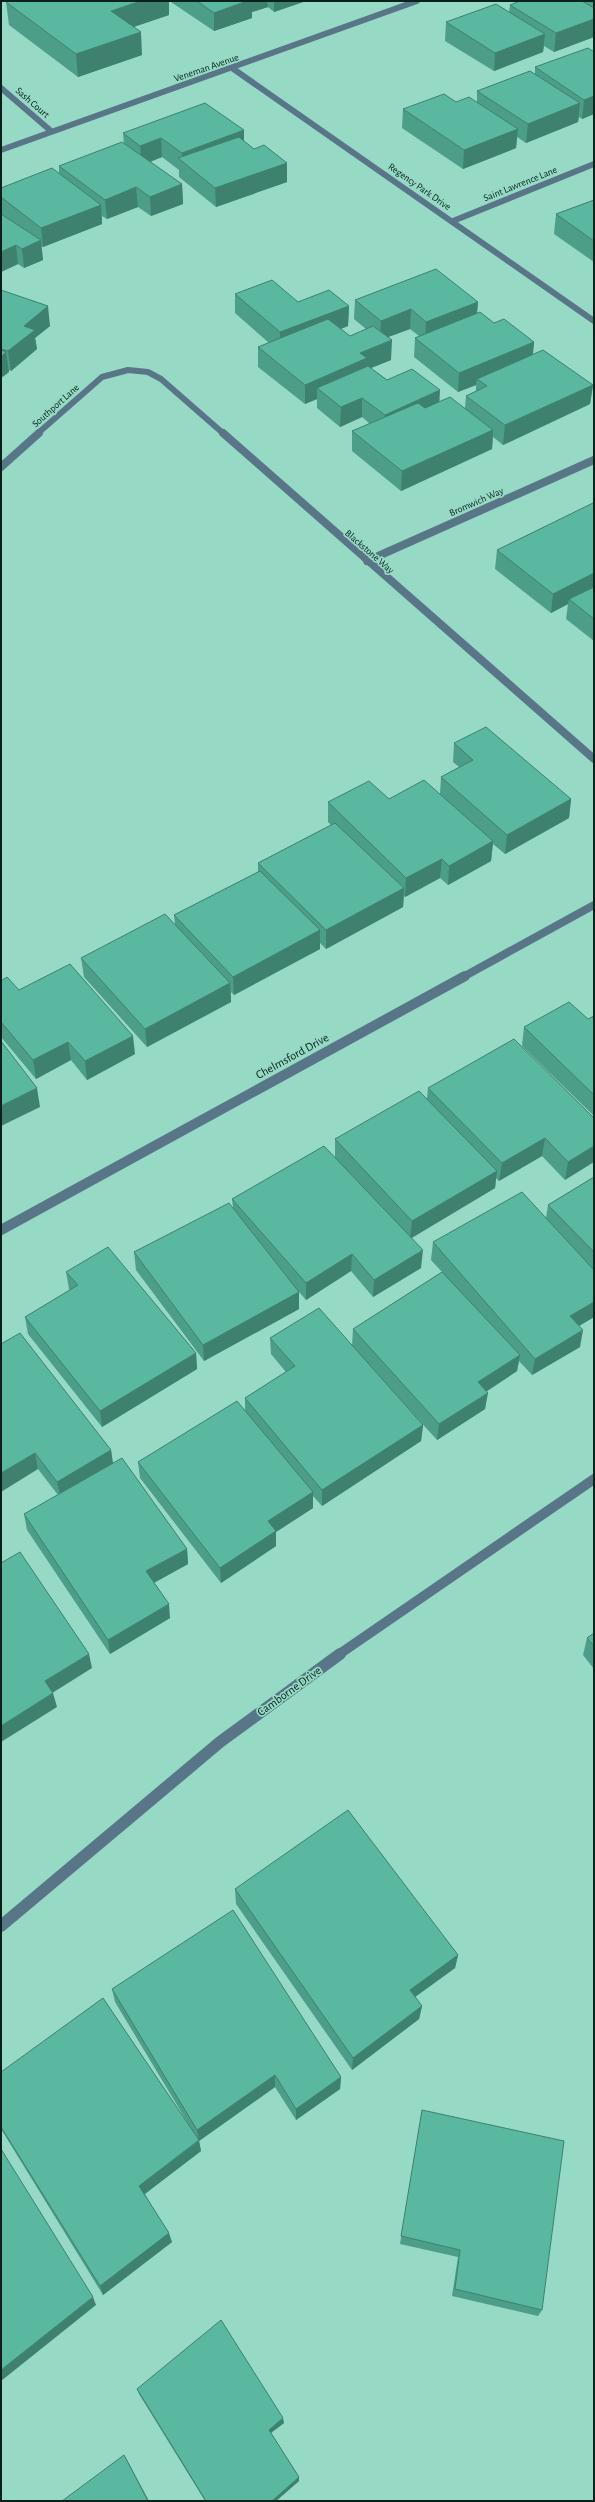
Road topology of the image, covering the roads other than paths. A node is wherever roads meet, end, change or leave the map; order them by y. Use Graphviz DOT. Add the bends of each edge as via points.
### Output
graph roads {
  1 [pos="418,1"];
  2 [pos="232,68"];
  3 [pos="1,88"];
  4 [pos="51,131"];
  5 [pos="1,150"];
  6 [pos="594,164"];
  7 [pos="453,221"];
  8 [pos="594,321"];
  9 [pos="128,370"];
  10 [pos="594,460"];
  11 [pos="1,467"];
  12 [pos="366,561"];
  13 [pos="594,759"];
  14 [pos="594,905"];
  15 [pos="1,1230"];
  16 [pos="594,1479"];
  17 [pos="1,1926"];
  1 -- 2 [label="street, Veneman Avenue"];
  2 -- 4 [label="street, Veneman Avenue"];
  2 -- 7 [label="street, Regency Park Drive"];
  3 -- 4 [label="street, Sash Court"];
  4 -- 5 [label="street, Veneman Avenue"];
  6 -- 7 [label="street, Saint Lawrence Lane"];
  7 -- 8 [label="street, Regency Park Drive"];
  9 -- 11 [label="street, Southport Lane" via="102,377"];
  9 -- 12 [label="street, Blackstone Way" via="148,372 161,379"];
  10 -- 12 [label="street, Bromwich Way"];
  12 -- 13 [label="street, Blackstone Way"];
  14 -- 15 [label="street, Chelmsford Drive"];
  16 -- 17 [label="street, Camborne Drive" via="375,1628 220,1742"];
}
